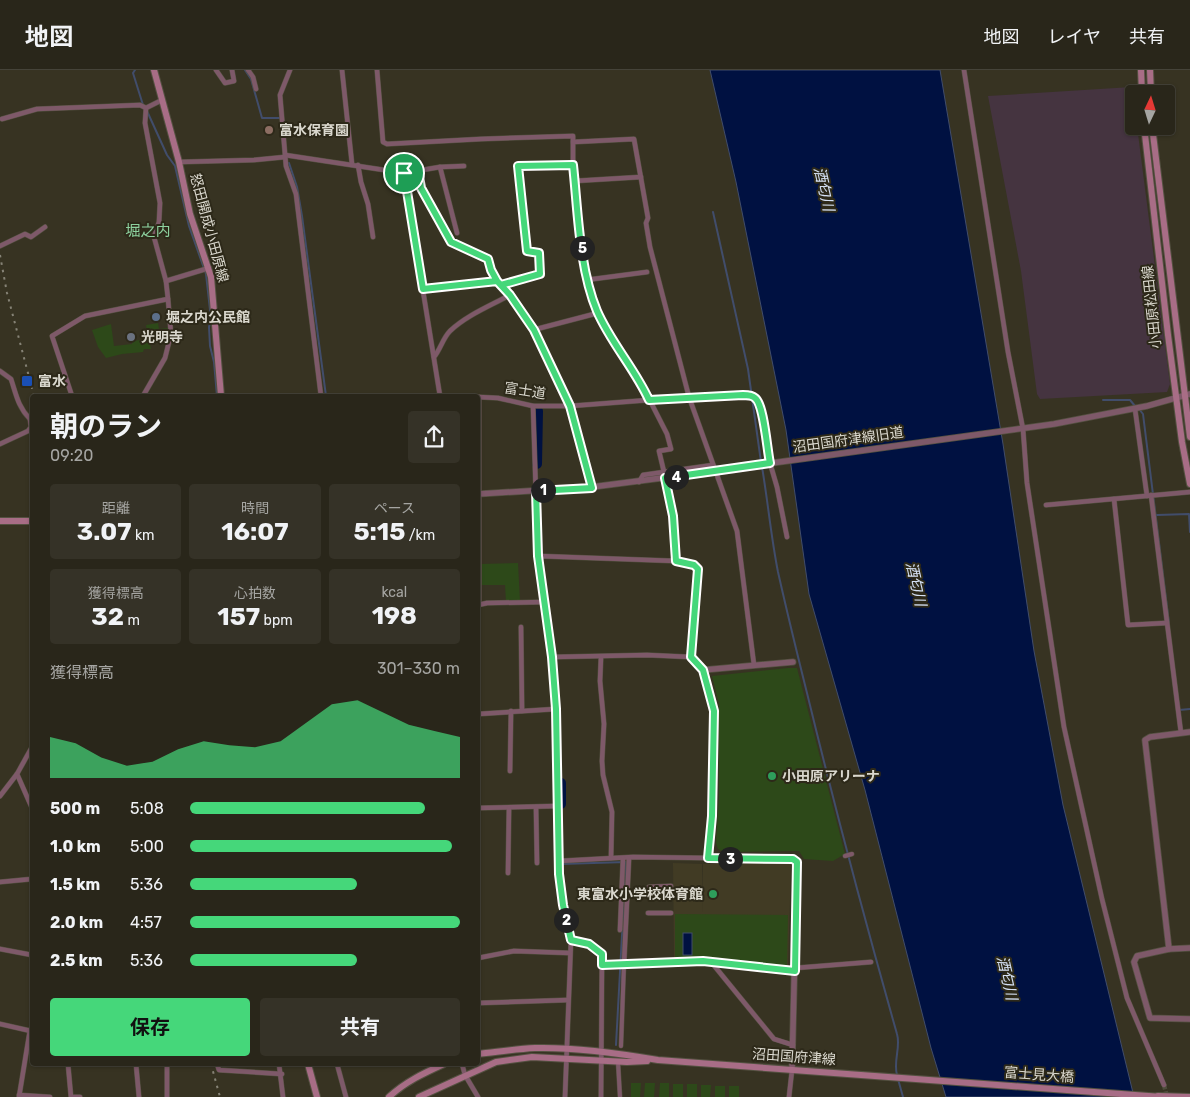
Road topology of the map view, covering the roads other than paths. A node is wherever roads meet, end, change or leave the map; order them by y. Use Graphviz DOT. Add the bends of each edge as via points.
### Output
graph roads {
  1 [pos="154,70"];
  2 [pos="216,70"];
  3 [pos="232,70"];
  4 [pos="248,70"];
  5 [pos="290,70"];
  6 [pos="342,70"];
  7 [pos="377,70"];
  8 [pos="964,70"];
  9 [pos="1141,70"];
  10 [pos="1150,70"];
  11 [pos="1142,85"];
  12 [pos="1151,85"];
  13 [pos="256,89"];
  14 [pos="162,100"];
  15 [pos="146,108"];
  16 [pos="2,119"];
  17 [pos="1145,135"];
  18 [pos="1153,135"];
  19 [pos="573,142"];
  20 [pos="285,156"];
  21 [pos="179,162"];
  22 [pos="352,164"];
  23 [pos="358,165"];
  24 [pos="573,165"];
  25 [pos="464,166"];
  26 [pos="440,167"];
  27 [pos="418,170"];
  28 [pos="404,173"];
  29 [pos="641,177"];
  30 [pos="574,181"];
  31 [pos="45,227"];
  32 [pos="457,233"];
  33 [pos="373,237"];
  34 [pos="0,246"];
  35 [pos="209,268"];
  36 [pos="647,272"];
  37 [pos="586,280"];
  38 [pos="166,281"];
  39 [pos="499,283"];
  40 [pos="423,289"];
  41 [pos="510,295"];
  42 [pos="168,299"];
  43 [pos="598,313"];
  44 [pos="534,330"];
  45 [pos="434,358"];
  46 [pos="0,371"];
  47 [pos="71,394"];
  48 [pos="144,394"];
  49 [pos="221,394"];
  50 [pos="321,394"];
  51 [pos="440,394"];
  52 [pos="1187,395"];
  53 [pos="480,397"];
  54 [pos="1176,397"];
  55 [pos="689,398"];
  56 [pos="649,400"];
  57 [pos="533,406"];
  58 [pos="570,406"];
  59 [pos="1135,409"];
  60 [pos="30,418"];
  61 [pos="30,428"];
  62 [pos="1023,429"];
  63 [pos="1190,437"];
  64 [pos="0,444"];
  65 [pos="767,464"];
  66 [pos="713,465"];
  67 [pos="664,475"];
  68 [pos="1190,484"];
  69 [pos="592,488"];
  70 [pos="536,491"];
  71 [pos="1190,492"];
  72 [pos="480,494"];
  73 [pos="1149,495"];
  74 [pos="1114,499"];
  75 [pos="1046,505"];
  76 [pos="0,521"];
  77 [pos="30,521"];
  78 [pos="787,537"];
  79 [pos="538,556"];
  80 [pos="676,561"];
  81 [pos="544,602"];
  82 [pos="480,605"];
  83 [pos="1166,623"];
  84 [pos="521,627"];
  85 [pos="552,657"];
  86 [pos="601,657"];
  87 [pos="691,657"];
  88 [pos="793,662"];
  89 [pos="754,666"];
  90 [pos="703,670"];
  91 [pos="556,709"];
  92 [pos="511,711"];
  93 [pos="522,711"];
  94 [pos="480,714"];
  95 [pos="1190,732"];
  96 [pos="1181,733"];
  97 [pos="30,751"];
  98 [pos="510,771"];
  99 [pos="17,774"];
  100 [pos="1,793"];
  101 [pos="30,803"];
  102 [pos="557,806"];
  103 [pos="536,807"];
  104 [pos="480,808"];
  105 [pos="508,808"];
  106 [pos="852,854"];
  107 [pos="845,856"];
  108 [pos="611,858"];
  109 [pos="629,858"];
  110 [pos="708,858"];
  111 [pos="623,860"];
  112 [pos="558,861"];
  113 [pos="537,863"];
  114 [pos="508,873"];
  115 [pos="30,879"];
  116 [pos="0,882"];
  117 [pos="671,886"];
  118 [pos="649,887"];
  119 [pos="648,913"];
  120 [pos="671,913"];
  121 [pos="620,930"];
  122 [pos="571,940"];
  123 [pos="1190,948"];
  124 [pos="0,949"];
  125 [pos="1169,949"];
  126 [pos="570,953"];
  127 [pos="30,955"];
  128 [pos="480,958"];
  129 [pos="871,962"];
  130 [pos="712,963"];
  131 [pos="624,964"];
  132 [pos="602,965"];
  133 [pos="795,969"];
  134 [pos="568,1000"];
  135 [pos="480,1003"];
  136 [pos="1190,1019"];
  137 [pos="0,1024"];
  138 [pos="30,1030"];
  139 [pos="30,1036"];
  140 [pos="794,1045"];
  141 [pos="567,1049"];
  142 [pos="620,1050"];
  143 [pos="601,1052"];
  144 [pos="480,1054"];
  145 [pos="566,1058"];
  146 [pos="601,1060"];
  147 [pos="658,1060"];
  148 [pos="618,1061"];
  149 [pos="68,1066"];
  150 [pos="136,1066"];
  151 [pos="166,1066"];
  152 [pos="218,1066"];
  153 [pos="280,1066"];
  154 [pos="309,1066"];
  155 [pos="338,1066"];
  156 [pos="439,1066"];
  157 [pos="463,1066"];
  158 [pos="792,1070"];
  159 [pos="282,1074"];
  160 [pos="465,1075"];
  161 [pos="929,1079"];
  162 [pos="1164,1085"];
  163 [pos="1147,1095"];
  164 [pos="19,1096"];
  165 [pos="1190,1096"];
  166 [pos="50,1097"];
  167 [pos="80,1097"];
  168 [pos="139,1097"];
  169 [pos="167,1097"];
  170 [pos="283,1097"];
  171 [pos="317,1097"];
  172 [pos="346,1097"];
  173 [pos="389,1097"];
  174 [pos="419,1097"];
  175 [pos="478,1097"];
  176 [pos="565,1097"];
  177 [pos="601,1097"];
  178 [pos="620,1097"];
  179 [pos="789,1097"];
  180 [pos="1162,1097"];
  1 -- 14 [label="main road, 怒田開成小田原線"];
  2 -- 3 [label="street" via="225,83 234,81"];
  4 -- 13 [label="street"];
  5 -- 20 [label="street" via="280,95"];
  6 -- 22 [label="street"];
  7 -- 19 [label="street" via="383,142 387,144 573,136"];
  8 -- 62 [label="street" via="1006,343"];
  9 -- 11 [label="main road"];
  10 -- 12 [label="main road"];
  14 -- 15 [label="street"];
  14 -- 21 [label="main road, 怒田開成小田原線"];
  15 -- 16 [label="street" via="140,105 37,109"];
  15 -- 38 [label="street" via="145,123 160,203 154,237"];
  17 -- 54 [label="main road, 小田原松田線"];
  18 -- 52 [label="main road, 小田原松田線"];
  19 -- 24 [label="street"];
  19 -- 29 [label="street" via="634,139"];
  20 -- 21 [label="street"];
  20 -- 22 [label="street"];
  20 -- 50 [label="street" via="296,194"];
  21 -- 35 [label="main road, 怒田開成小田原線" via="190,214"];
  22 -- 23 [label="street"];
  23 -- 28 [label="street"];
  23 -- 33 [label="street"];
  24 -- 30 [label="street"];
  24 -- 39 [label="street" via="518,166 527,251 539,253 540,274"];
  25 -- 26 [label="street"];
  26 -- 27 [label="street"];
  26 -- 32 [label="street"];
  27 -- 28 [label="street"];
  27 -- 39 [label="street" via="421,188 451,242 488,259"];
  28 -- 40 [label="street"];
  29 -- 30 [label="street"];
  29 -- 55 [label="street" via="650,247"];
  30 -- 37 [label="street"];
  31 -- 34 [label="street" via="31,236 25,234"];
  35 -- 38 [label="street"];
  35 -- 49 [label="main road, 怒田開成小田原線"];
  36 -- 37 [label="street"];
  37 -- 43 [label="street"];
  38 -- 42 [label="street"];
  39 -- 40 [label="street"];
  39 -- 41 [label="street"];
  40 -- 45 [label="street"];
  41 -- 44 [label="street"];
  41 -- 45 [label="street" via="448,332"];
  42 -- 47 [label="street" via="85,316 52,336"];
  42 -- 48 [label="street" via="171,334 165,358"];
  43 -- 44 [label="street"];
  43 -- 56 [label="street"];
  44 -- 58 [label="street"];
  45 -- 51 [label="street"];
  46 -- 60 [label="street" via="11,379 17,401"];
  52 -- 54 [label="street, 沼田国府津線旧道"];
  52 -- 63 [label="main road, 小田原松田線"];
  53 -- 57 [label="street, 富士道"];
  54 -- 59 [label="street, 沼田国府津線旧道"];
  54 -- 68 [label="main road, 小田原松田線"];
  55 -- 56 [label="street, 富士道"];
  55 -- 65 [label="street, 富士道" via="743,395 756,398 763,414"];
  55 -- 66 [label="street"];
  56 -- 58 [label="street, 富士道"];
  56 -- 67 [label="street" via="671,449 659,451"];
  57 -- 58 [label="street, 富士道"];
  57 -- 70 [label="street"];
  58 -- 69 [label="street"];
  59 -- 62 [label="street, 沼田国府津線旧道"];
  59 -- 73 [label="street"];
  61 -- 64 [label="street"];
  62 -- 65 [label="street, 沼田国府津線旧道"];
  62 -- 162 [label="street" via="1027,483 1064,727 1127,998"];
  65 -- 67 [label="street, 沼田国府津線旧道, bridge"];
  65 -- 78 [label="street" via="777,487"];
  66 -- 67 [label="street"];
  66 -- 89 [label="street" via="737,531"];
  67 -- 69 [label="street, 沼田国府津線旧道"];
  67 -- 80 [label="street" via="673,516"];
  69 -- 70 [label="street, 沼田国府津線旧道"];
  70 -- 72 [label="street, 沼田国府津線旧道"];
  70 -- 79 [label="street"];
  71 -- 73 [label="street"];
  73 -- 74 [label="street"];
  73 -- 83 [label="street"];
  74 -- 75 [label="street"];
  74 -- 83 [label="street" via="1128,625"];
  76 -- 77 [label="main road"];
  79 -- 80 [label="street"];
  79 -- 81 [label="street"];
  80 -- 87 [label="street" via="698,569"];
  81 -- 82 [label="street"];
  81 -- 85 [label="street"];
  83 -- 96 [label="street"];
  84 -- 93 [label="street"];
  85 -- 86 [label="street"];
  85 -- 91 [label="street"];
  86 -- 87 [label="street"];
  86 -- 108 [label="street" via="602,762 612,812"];
  87 -- 90 [label="street"];
  88 -- 89 [label="street"];
  89 -- 90 [label="street"];
  90 -- 110 [label="street" via="714,711"];
  91 -- 93 [label="street"];
  91 -- 102 [label="street"];
  92 -- 93 [label="street"];
  92 -- 94 [label="street"];
  92 -- 98 [label="street"];
  95 -- 96 [label="street"];
  96 -- 125 [label="street" via="1145,740"];
  97 -- 99 [label="street"];
  99 -- 100 [label="street"];
  99 -- 101 [label="street"];
  102 -- 103 [label="street"];
  102 -- 112 [label="street"];
  103 -- 105 [label="street"];
  103 -- 113 [label="street"];
  104 -- 105 [label="street"];
  105 -- 114 [label="street"];
  106 -- 107 [label="street"];
  108 -- 111 [label="street"];
  108 -- 112 [label="street" via="579,863"];
  109 -- 110 [label="street"];
  109 -- 111 [label="street"];
  109 -- 131 [label="street"];
  110 -- 133 [label="street" via="793,859 797,862"];
  111 -- 121 [label="street"];
  112 -- 122 [label="street"];
  115 -- 116 [label="street"];
  117 -- 118 [label="street"];
  119 -- 120 [label="street"];
  122 -- 126 [label="street"];
  122 -- 132 [label="street" via="589,944 602,954"];
  123 -- 125 [label="street"];
  124 -- 127 [label="street"];
  125 -- 136 [label="street" via="1137,956 1134,962 1150,1018"];
  126 -- 128 [label="street" via="514,952"];
  126 -- 134 [label="street"];
  129 -- 133 [label="street"];
  130 -- 131 [label="street"];
  130 -- 133 [label="street"];
  130 -- 140 [label="street" via="774,1040"];
  131 -- 132 [label="street"];
  131 -- 142 [label="street"];
  132 -- 143 [label="street"];
  133 -- 140 [label="street"];
  134 -- 135 [label="street"];
  134 -- 141 [label="street"];
  137 -- 138 [label="street"];
  139 -- 164 [label="street"];
  140 -- 158 [label="street"];
  141 -- 143 [label="main road, 沼田国府津線"];
  141 -- 144 [label="main road, 沼田国府津線" via="535,1048"];
  141 -- 145 [label="street"];
  142 -- 143 [label="main road, 沼田国府津線"];
  142 -- 147 [label="main road, 沼田国府津線"];
  143 -- 146 [label="street"];
  145 -- 146 [label="main road, 沼田国府津線"];
  145 -- 160 [label="main road, 沼田国府津線" via="532,1057 496,1062"];
  145 -- 176 [label="street"];
  146 -- 148 [label="main road, 沼田国府津線"];
  146 -- 177 [label="street"];
  147 -- 148 [label="main road, 沼田国府津線"];
  147 -- 158 [label="main road, 沼田国府津線"];
  148 -- 178 [label="street"];
  149 -- 167 [label="street" via="71,1097"];
  150 -- 168 [label="street"];
  151 -- 169 [label="street"];
  152 -- 159 [label="street" via="219,1070"];
  153 -- 159 [label="street"];
  154 -- 171 [label="main road"];
  155 -- 172 [label="street"];
  156 -- 173 [label="main road" via="421,1074"];
  157 -- 160 [label="street"];
  158 -- 161 [label="main road, 沼田国府津線"];
  158 -- 179 [label="street"];
  159 -- 170 [label="street"];
  160 -- 174 [label="main road, 沼田国府津線"];
  160 -- 175 [label="street"];
  161 -- 163 [label="main road, 富士見大橋"];
  163 -- 165 [label="main road"];
  163 -- 180 [label="main road"];
  164 -- 166 [label="street"];
}
